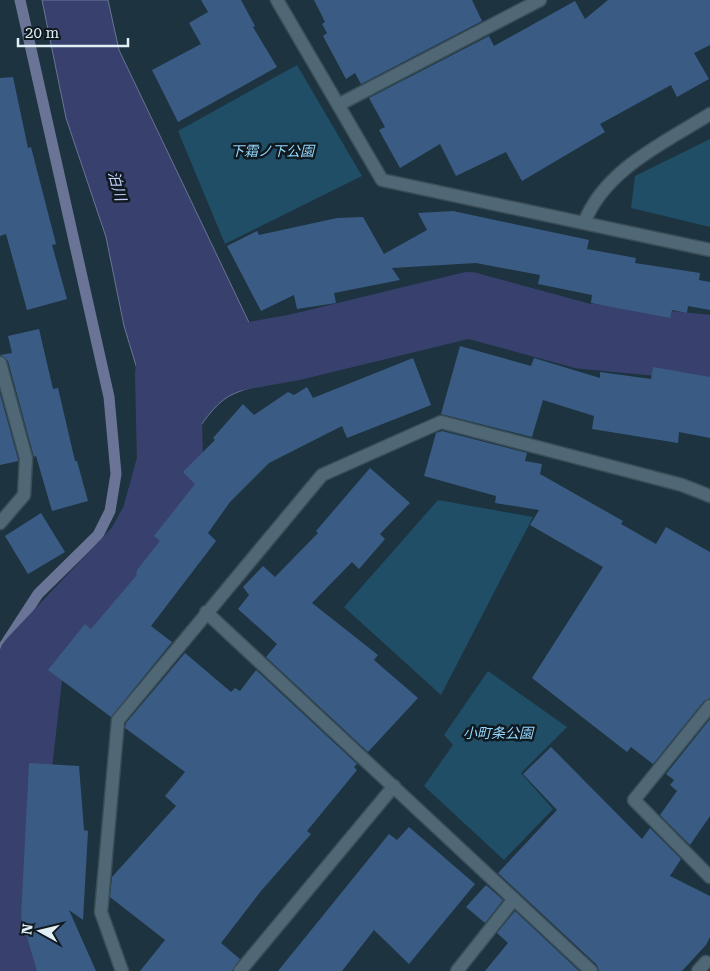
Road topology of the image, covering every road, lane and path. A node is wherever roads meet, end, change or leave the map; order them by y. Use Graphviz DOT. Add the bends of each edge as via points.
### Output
graph roads {
  1 [pos="277,0"];
  2 [pos="540,0"];
  3 [pos="338,105"];
  4 [pos="710,114"];
  5 [pos="584,223"];
  6 [pos="710,250"];
  7 [pos="0,363"];
  8 [pos="710,496"];
  9 [pos="0,523"];
  10 [pos="206,612"];
  11 [pos="710,706"];
  12 [pos="394,786"];
  13 [pos="710,877"];
  14 [pos="514,899"];
  15 [pos="122,971"];
  16 [pos="240,971"];
  17 [pos="457,971"];
  18 [pos="591,971"];
  1 -- 3 [label="street"];
  2 -- 3 [label="street"];
  3 -- 5 [label="street" via="382,180"];
  4 -- 5 [label="street" via="619,172 589,210"];
  5 -- 6 [label="street"];
  7 -- 9 [label="street" via="26,458 24,495"];
  8 -- 10 [label="street" via="682,485 441,422 322,475"];
  10 -- 12 [label="street"];
  10 -- 15 [label="street" via="118,720 101,912"];
  11 -- 13 [label="street" via="634,800"];
  12 -- 14 [label="street"];
  12 -- 16 [label="street"];
  14 -- 17 [label="street"];
  14 -- 18 [label="street"];
}
